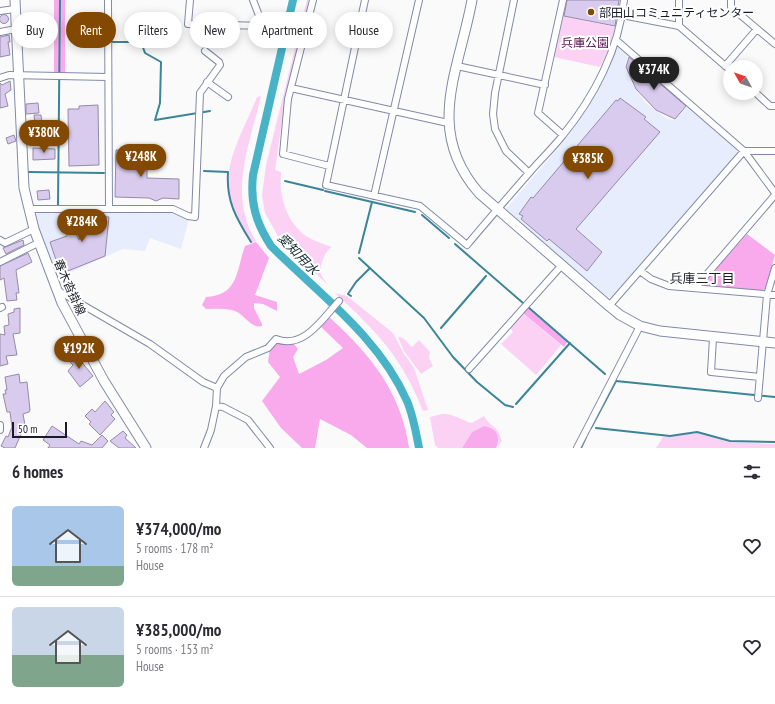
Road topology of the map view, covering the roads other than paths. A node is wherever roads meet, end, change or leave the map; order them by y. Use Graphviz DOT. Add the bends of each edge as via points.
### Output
graph roads {
  1 [pos="108,0"];
  2 [pos="190,0"];
  3 [pos="253,0"];
  4 [pos="312,0"];
  5 [pos="365,0"];
  6 [pos="418,0"];
  7 [pos="472,0"];
  8 [pos="514,0"];
  9 [pos="564,0"];
  10 [pos="624,0"];
  11 [pos="679,0"];
  12 [pos="731,0"];
  13 [pos="15,5"];
  14 [pos="0,11"];
  15 [pos="622,15"];
  16 [pos="679,26"];
  17 [pos="757,29"];
  18 [pos="12,30"];
  19 [pos="0,32"];
  20 [pos="616,40"];
  21 [pos="775,44"];
  22 [pos="17,48"];
  23 [pos="205,51"];
  24 [pos="730,60"];
  25 [pos="723,64"];
  26 [pos="457,66"];
  27 [pos="18,75"];
  28 [pos="499,76"];
  29 [pos="108,77"];
  30 [pos="0,78"];
  31 [pos="207,82"];
  32 [pos="545,85"];
  33 [pos="292,88"];
  34 [pos="228,97"];
  35 [pos="343,100"];
  36 [pos="763,100"];
  37 [pos="775,106"];
  38 [pos="394,111"];
  39 [pos="448,123"];
  40 [pos="563,135"];
  41 [pos="744,151"];
  42 [pos="775,151"];
  43 [pos="330,166"];
  44 [pos="529,173"];
  45 [pos="775,194"];
  46 [pos="374,196"];
  47 [pos="109,208"];
  48 [pos="497,209"];
  49 [pos="29,210"];
  50 [pos="34,229"];
  51 [pos="0,240"];
  52 [pos="38,243"];
  53 [pos="0,262"];
  54 [pos="562,265"];
  55 [pos="775,268"];
  56 [pos="640,271"];
  57 [pos="695,288"];
  58 [pos="57,290"];
  59 [pos="767,295"];
  60 [pos="775,295"];
  61 [pos="339,301"];
  62 [pos="609,306"];
  63 [pos="640,326"];
  64 [pos="713,338"];
  65 [pos="763,342"];
  66 [pos="775,343"];
  67 [pos="469,369"];
  68 [pos="760,377"];
  69 [pos="216,388"];
  70 [pos="758,395"];
  71 [pos="216,406"];
  72 [pos="0,425"];
  73 [pos="0,430"];
  74 [pos="146,448"];
  75 [pos="204,448"];
  76 [pos="270,448"];
  77 [pos="576,448"];
  1 -- 29 [label="street"];
  2 -- 3 [label="street" via="188,24 263,26"];
  4 -- 33 [label="street"];
  5 -- 35 [label="street"];
  6 -- 38 [label="street"];
  7 -- 26 [label="street"];
  8 -- 28 [label="street"];
  9 -- 32 [label="street"];
  10 -- 15 [label="street"];
  11 -- 16 [label="street"];
  12 -- 17 [label="street" via="731,7"];
  13 -- 14 [label="street"];
  15 -- 16 [label="street"];
  15 -- 20 [label="street"];
  16 -- 25 [label="street"];
  17 -- 21 [label="street"];
  17 -- 24 [label="street"];
  18 -- 19 [label="street"];
  20 -- 40 [label="street" via="604,71 585,105"];
  20 -- 41 [label="street"];
  22 -- 27 [label="street, 春木沓掛線"];
  23 -- 31 [label="street" via="220,65"];
  26 -- 28 [label="street"];
  26 -- 39 [label="street" via="451,88"];
  27 -- 29 [label="street"];
  27 -- 30 [label="street"];
  27 -- 49 [label="street, 春木沓掛線" via="24,188"];
  28 -- 32 [label="street"];
  28 -- 44 [label="street" via="493,104 495,129 506,151"];
  29 -- 47 [label="street"];
  31 -- 34 [label="street"];
  31 -- 47 [label="street" via="200,93 195,217 173,209"];
  32 -- 40 [label="street" via="538,113"];
  33 -- 35 [label="street"];
  33 -- 43 [label="street" via="288,98 283,154"];
  35 -- 38 [label="street"];
  35 -- 43 [label="street"];
  36 -- 37 [label="street" via="770,106"];
  38 -- 39 [label="street"];
  38 -- 46 [label="street"];
  39 -- 48 [label="street" via="459,166 479,193"];
  40 -- 44 [label="street"];
  41 -- 42 [label="street"];
  41 -- 45 [label="street"];
  41 -- 56 [label="street"];
  43 -- 46 [label="street" via="326,185"];
  44 -- 48 [label="street"];
  45 -- 57 [label="street"];
  46 -- 48 [label="street" via="420,206 467,245"];
  47 -- 49 [label="street"];
  48 -- 54 [label="street"];
  49 -- 50 [label="street, 春木沓掛線"];
  50 -- 51 [label="street" via="5,244"];
  50 -- 52 [label="street, 春木沓掛線"];
  52 -- 53 [label="street"];
  52 -- 58 [label="street, 春木沓掛線"];
  54 -- 62 [label="street"];
  54 -- 67 [label="street"];
  55 -- 59 [label="street"];
  56 -- 57 [label="street" via="668,286"];
  56 -- 62 [label="street"];
  57 -- 59 [label="street"];
  58 -- 69 [label="street" via="150,344 203,382"];
  58 -- 74 [label="street, 春木沓掛線" via="104,381"];
  59 -- 60 [label="street"];
  59 -- 65 [label="street"];
  61 -- 69 [label="street" via="307,336 289,342 276,338 268,348 246,357 224,376"];
  62 -- 63 [label="street" via="620,316"];
  63 -- 64 [label="street"];
  63 -- 77 [label="street"];
  64 -- 65 [label="street"];
  64 -- 68 [label="street" via="711,372"];
  65 -- 66 [label="street"];
  65 -- 68 [label="street"];
  68 -- 70 [label="street"];
  69 -- 71 [label="street"];
  71 -- 75 [label="street"];
  71 -- 76 [label="street" via="248,420"];
  72 -- 73 [label="street"];
}
